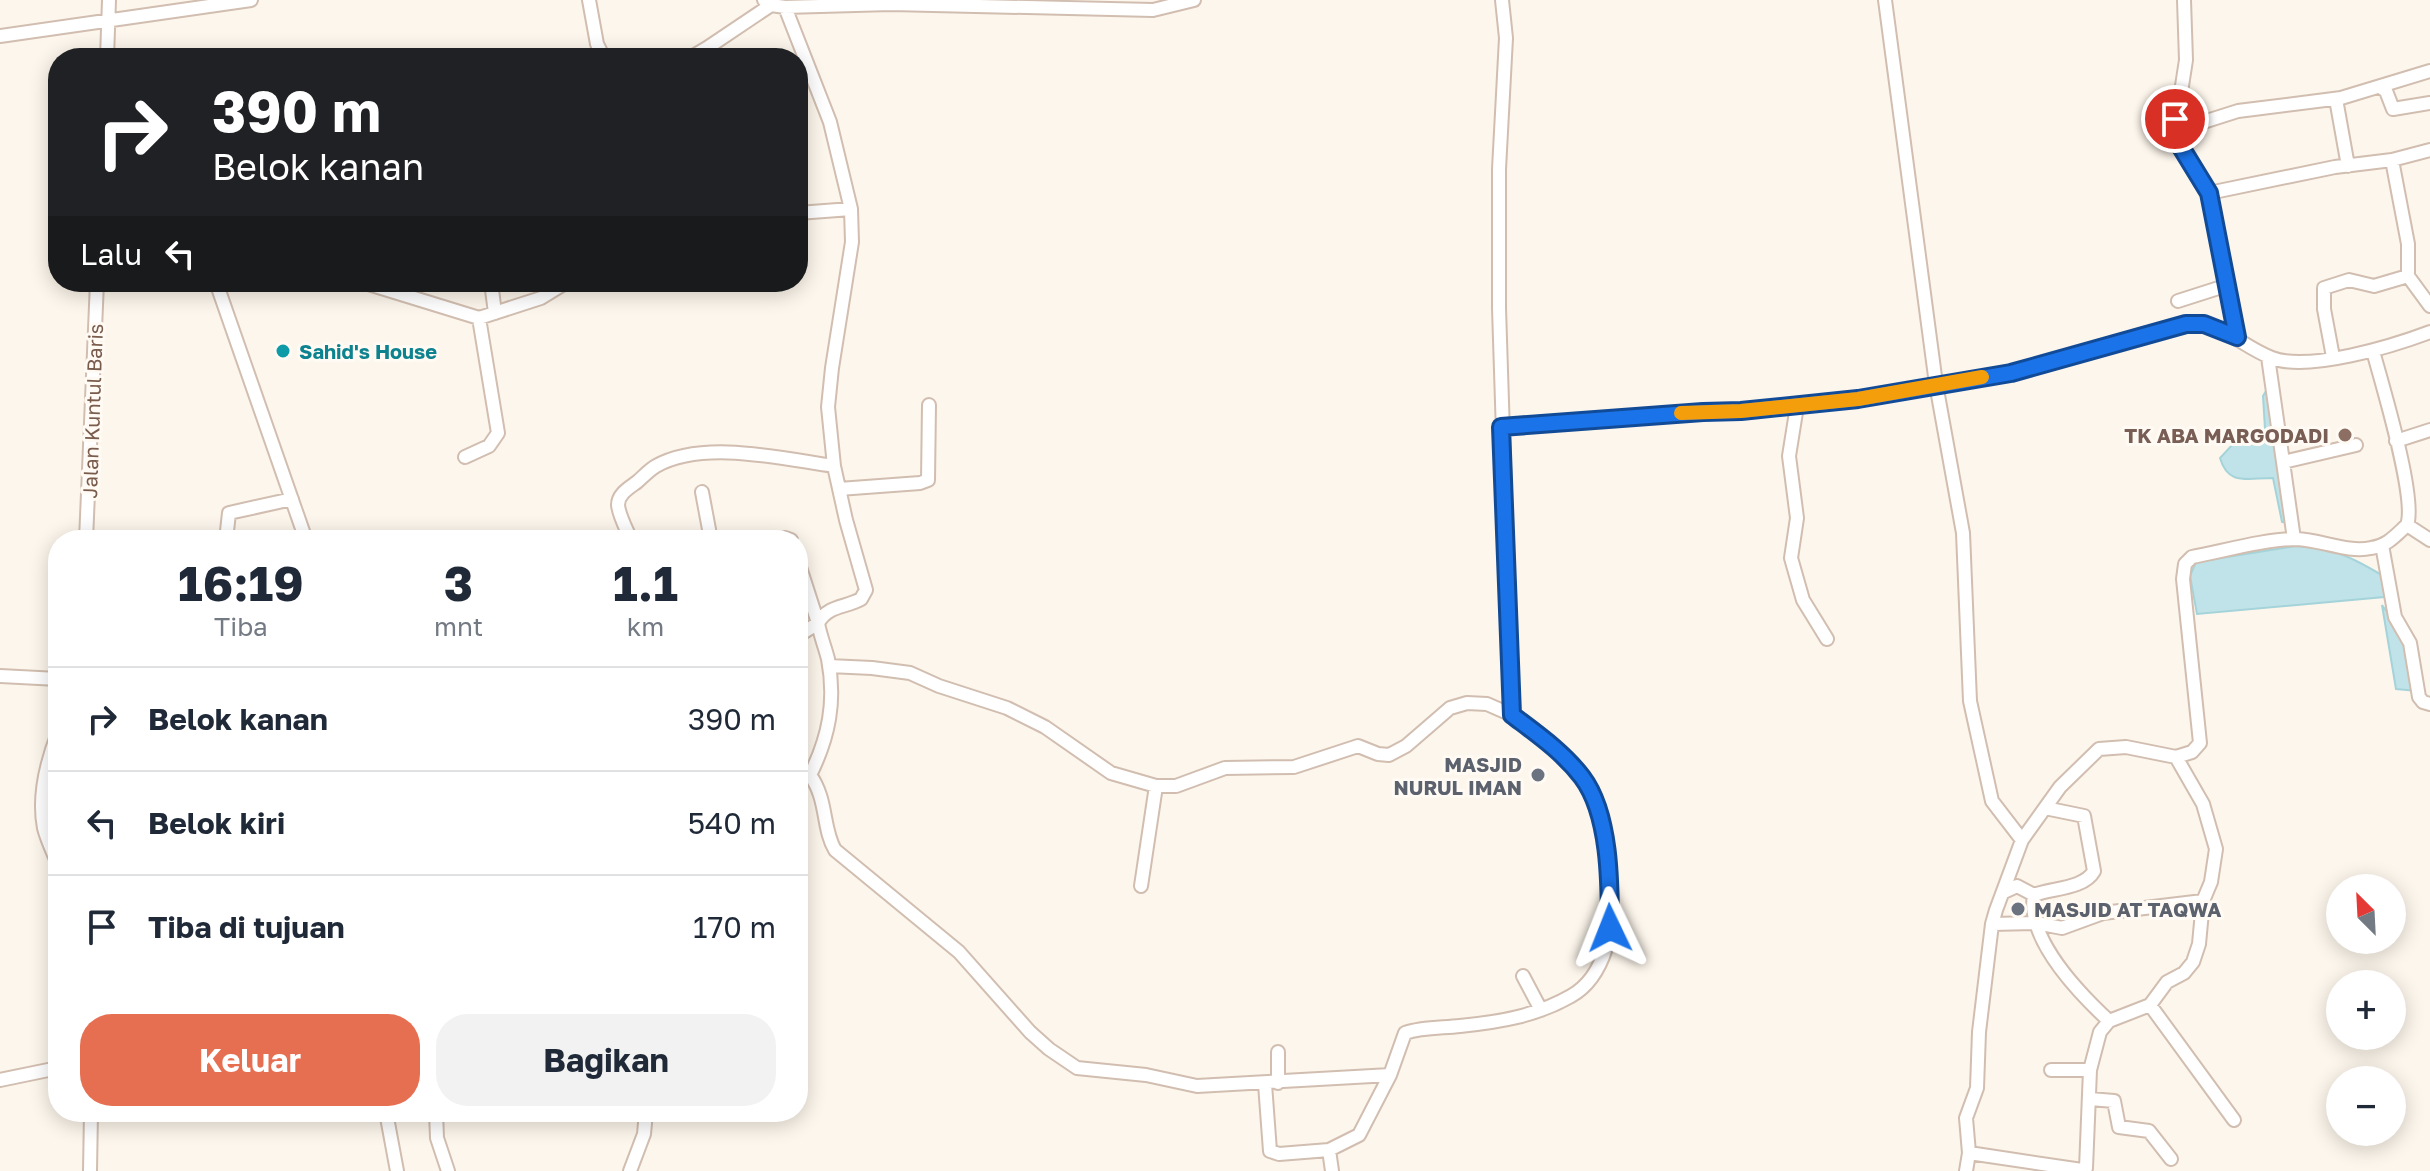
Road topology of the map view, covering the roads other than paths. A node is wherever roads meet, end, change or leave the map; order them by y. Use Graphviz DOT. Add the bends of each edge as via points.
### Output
graph roads {
  1 [pos="109,0"];
  2 [pos="251,0"];
  3 [pos="589,0"];
  4 [pos="1194,0"];
  5 [pos="1502,0"];
  6 [pos="1885,0"];
  7 [pos="2184,0"];
  8 [pos="768,2"];
  9 [pos="785,7"];
  10 [pos="109,22"];
  11 [pos="0,36"];
  12 [pos="108,48"];
  13 [pos="599,48"];
  14 [pos="716,48"];
  15 [pos="801,48"];
  16 [pos="808,66"];
  17 [pos="2430,71"];
  18 [pos="2380,87"];
  19 [pos="2336,99"];
  20 [pos="2430,103"];
  21 [pos="2175,131"];
  22 [pos="2430,150"];
  23 [pos="2392,160"];
  24 [pos="2348,166"];
  25 [pos="2209,193"];
  26 [pos="851,209"];
  27 [pos="808,212"];
  28 [pos="2408,276"];
  29 [pos="2228,285"];
  30 [pos="97,292"];
  31 [pos="220,292"];
  32 [pos="394,292"];
  33 [pos="492,292"];
  34 [pos="551,292"];
  35 [pos="2178,301"];
  36 [pos="2430,306"];
  37 [pos="495,313"];
  38 [pos="479,318"];
  39 [pos="2430,332"];
  40 [pos="2237,337"];
  41 [pos="2373,351"];
  42 [pos="2268,357"];
  43 [pos="2333,357"];
  44 [pos="1936,384"];
  45 [pos="929,405"];
  46 [pos="1797,406"];
  47 [pos="1501,427"];
  48 [pos="2430,430"];
  49 [pos="2396,441"];
  50 [pos="2356,445"];
  51 [pos="465,457"];
  52 [pos="2283,462"];
  53 [pos="834,466"];
  54 [pos="839,489"];
  55 [pos="702,492"];
  56 [pos="292,499"];
  57 [pos="2407,525"];
  58 [pos="86,530"];
  59 [pos="226,530"];
  60 [pos="303,530"];
  61 [pos="627,530"];
  62 [pos="705,530"];
  63 [pos="2294,539"];
  64 [pos="2430,540"];
  65 [pos="2382,545"];
  66 [pos="808,592"];
  67 [pos="818,623"];
  68 [pos="808,630"];
  69 [pos="1827,639"];
  70 [pos="829,666"];
  71 [pos="0,676"];
  72 [pos="48,678"];
  73 [pos="2430,704"];
  74 [pos="1512,715"];
  75 [pos="2176,757"];
  76 [pos="808,767"];
  77 [pos="48,769"];
  78 [pos="808,778"];
  79 [pos="1156,786"];
  80 [pos="2045,808"];
  81 [pos="48,838"];
  82 [pos="2022,840"];
  83 [pos="1141,886"];
  84 [pos="2004,892"];
  85 [pos="2034,895"];
  86 [pos="2203,901"];
  87 [pos="2036,923"];
  88 [pos="1992,924"];
  89 [pos="1523,976"];
  90 [pos="2150,1005"];
  91 [pos="1541,1010"];
  92 [pos="2109,1021"];
  93 [pos="1278,1052"];
  94 [pos="48,1070"];
  95 [pos="2051,1070"];
  96 [pos="2090,1070"];
  97 [pos="1390,1075"];
  98 [pos="0,1080"];
  99 [pos="1271,1084"];
  100 [pos="2090,1099"];
  101 [pos="2234,1120"];
  102 [pos="91,1122"];
  103 [pos="388,1122"];
  104 [pos="436,1122"];
  105 [pos="645,1122"];
  106 [pos="1329,1150"];
  107 [pos="1969,1153"];
  108 [pos="2171,1159"];
  109 [pos="2005,1165"];
  110 [pos="2090,1169"];
  111 [pos="2071,1170"];
  112 [pos="90,1171"];
  113 [pos="397,1171"];
  114 [pos="448,1171"];
  115 [pos="630,1171"];
  116 [pos="1332,1171"];
  117 [pos="1966,1171"];
  1 -- 10 [label="street"];
  2 -- 10 [label="street"];
  3 -- 13 [label="street"];
  4 -- 9 [label="street" via="1153,10"];
  5 -- 47 [label="street" via="1506,38 1499,169"];
  6 -- 44 [label="street"];
  7 -- 21 [label="street" via="2186,60"];
  8 -- 9 [label="street"];
  8 -- 14 [label="street"];
  9 -- 15 [label="street"];
  10 -- 11 [label="street"];
  10 -- 12 [label="street"];
  16 -- 26 [label="street" via="830,122"];
  17 -- 18 [label="street"];
  18 -- 19 [label="street"];
  18 -- 20 [label="street" via="2393,109"];
  19 -- 21 [label="street" via="2238,111"];
  19 -- 24 [label="street"];
  21 -- 25 [label="street"];
  22 -- 23 [label="street"];
  23 -- 24 [label="street"];
  23 -- 28 [label="street" via="2408,244"];
  24 -- 25 [label="street"];
  25 -- 29 [label="street"];
  26 -- 27 [label="street"];
  26 -- 53 [label="street" via="852,242 828,390"];
  28 -- 36 [label="street"];
  28 -- 43 [label="street" via="2374,286 2349,280 2324,288"];
  29 -- 35 [label="street"];
  29 -- 40 [label="street"];
  30 -- 58 [label="street, Jalan Kuntul Baris"];
  31 -- 56 [label="street"];
  32 -- 38 [label="street"];
  33 -- 37 [label="street"];
  34 -- 37 [label="street"];
  37 -- 38 [label="street"];
  38 -- 51 [label="street" via="498,433 489,446"];
  39 -- 41 [label="street"];
  40 -- 42 [label="street"];
  40 -- 44 [label="street" via="2204,324 2186,324 2011,373"];
  41 -- 43 [label="street"];
  41 -- 49 [label="street"];
  42 -- 43 [label="street" via="2293,364"];
  42 -- 52 [label="street"];
  44 -- 46 [label="street"];
  44 -- 82 [label="street" via="1963,533 1970,701 1992,801"];
  45 -- 54 [label="street" via="928,480"];
  46 -- 47 [label="street"];
  46 -- 69 [label="street" via="1789,456 1797,518 1791,558 1803,600"];
  47 -- 74 [label="street"];
  48 -- 49 [label="street"];
  49 -- 57 [label="street" via="2410,513"];
  50 -- 52 [label="street"];
  52 -- 63 [label="street"];
  53 -- 54 [label="street"];
  53 -- 61 [label="street" via="756,455 696,453 675,458 621,495 618,502"];
  54 -- 67 [label="street" via="866,590 861,599 830,609"];
  55 -- 62 [label="street"];
  56 -- 59 [label="street" via="229,513"];
  56 -- 60 [label="street"];
  57 -- 64 [label="street"];
  57 -- 65 [label="street"];
  63 -- 65 [label="street" via="2362,550"];
  63 -- 75 [label="street" via="2192,557 2185,564 2201,738 2192,752"];
  65 -- 73 [label="street" via="2395,617 2410,643 2419,697"];
  66 -- 67 [label="street"];
  67 -- 68 [label="street"];
  67 -- 70 [label="street"];
  70 -- 76 [label="street" via="828,729 824,747"];
  70 -- 79 [label="street" via="910,673 1007,708 1045,727 1111,773"];
  71 -- 72 [label="street"];
  74 -- 79 [label="street" via="1487,704 1467,703 1450,708 1389,755 1358,746 1294,767 1225,768 1176,786"];
  74 -- 91 [label="street" via="1584,779 1598,811 1605,850 1610,928 1602,961 1585,986"];
  75 -- 80 [label="street" via="2126,747 2099,749"];
  75 -- 86 [label="street" via="2203,804 2216,849"];
  77 -- 81 [label="street" via="42,808"];
  78 -- 99 [label="street" via="825,806 835,850 959,952 1030,1032 1077,1068 1197,1086"];
  79 -- 83 [label="street"];
  80 -- 82 [label="street"];
  80 -- 85 [label="street" via="2084,816 2094,871 2079,883"];
  82 -- 84 [label="street"];
  84 -- 85 [label="street" via="2017,886"];
  84 -- 88 [label="street"];
  85 -- 87 [label="street"];
  86 -- 87 [label="street" via="2103,913 2062,928"];
  86 -- 90 [label="street" via="2193,962 2167,982"];
  87 -- 88 [label="street"];
  87 -- 92 [label="street" via="2062,973"];
  88 -- 107 [label="street" via="1977,1088 1966,1118"];
  89 -- 91 [label="street"];
  90 -- 92 [label="street"];
  90 -- 101 [label="street"];
  91 -- 97 [label="street" via="1501,1022 1409,1031 1402,1037"];
  92 -- 96 [label="street" via="2100,1032"];
  93 -- 99 [label="street"];
  94 -- 98 [label="street"];
  95 -- 96 [label="street"];
  96 -- 100 [label="street"];
  97 -- 99 [label="street"];
  97 -- 106 [label="street" via="1363,1129"];
  99 -- 106 [label="street" via="1270,1151"];
  100 -- 108 [label="street" via="2114,1101 2117,1125 2149,1131"];
  100 -- 110 [label="street"];
  102 -- 112 [label="street"];
  103 -- 113 [label="street"];
  104 -- 114 [label="street"];
  105 -- 115 [label="street"];
  106 -- 116 [label="street"];
  107 -- 109 [label="street"];
  107 -- 117 [label="street"];
  109 -- 111 [label="street"];
  110 -- 111 [label="street"];
}
